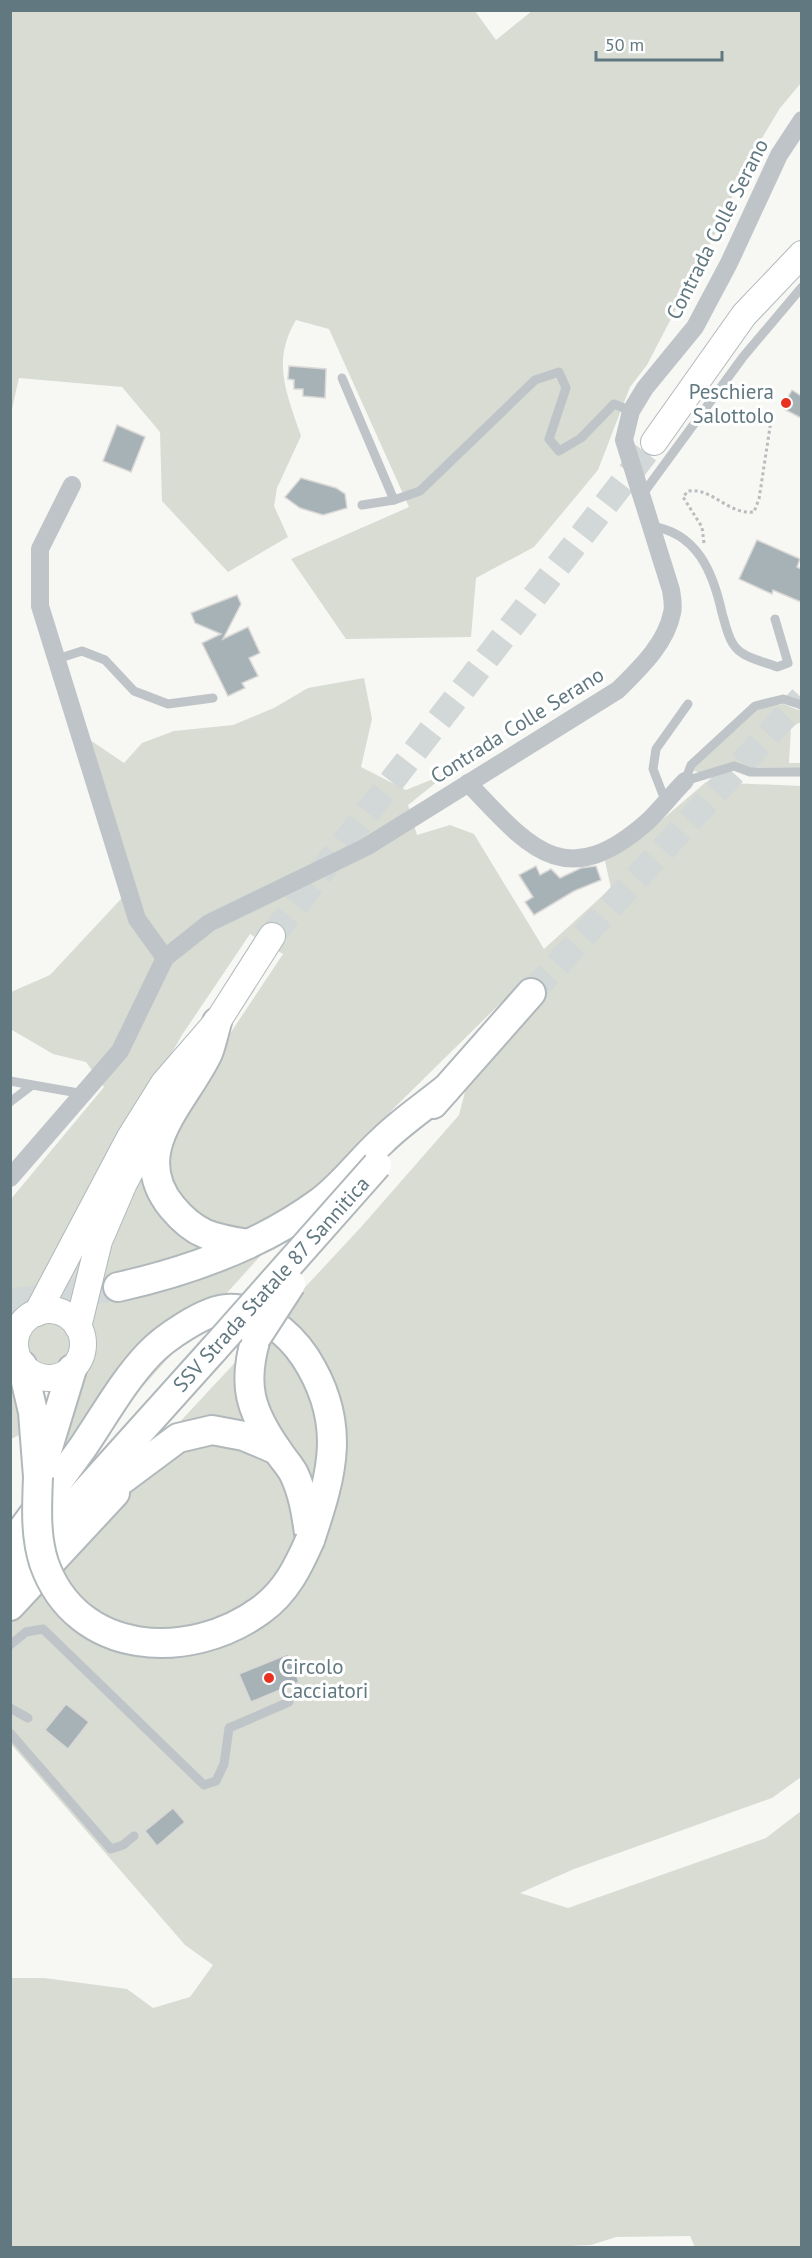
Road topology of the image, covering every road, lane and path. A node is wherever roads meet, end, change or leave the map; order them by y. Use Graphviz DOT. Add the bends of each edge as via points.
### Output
graph roads {
  1 [pos="801,120"];
  2 [pos="801,254"];
  3 [pos="801,286"];
  4 [pos="342,378"];
  5 [pos="631,411"];
  6 [pos="772,414"];
  7 [pos="654,442"];
  8 [pos="72,484"];
  9 [pos="640,497"];
  10 [pos="394,500"];
  11 [pos="362,506"];
  12 [pos="650,526"];
  13 [pos="700,552"];
  14 [pos="775,619"];
  15 [pos="54,660"];
  16 [pos="213,698"];
  17 [pos="688,704"];
  18 [pos="801,705"];
  19 [pos="801,772"];
  20 [pos="685,781"];
  21 [pos="468,783"];
  22 [pos="666,800"];
  23 [pos="272,936"];
  24 [pos="165,958"];
  25 [pos="531,993"];
  26 [pos="217,1022"];
  27 [pos="10,1080"];
  28 [pos="31,1086"];
  29 [pos="446,1089"];
  30 [pos="84,1094"];
  31 [pos="10,1102"];
  32 [pos="377,1165"];
  33 [pos="10,1178"];
  34 [pos="248,1244"];
  35 [pos="118,1287"];
  36 [pos="25,1317"];
  37 [pos="78,1327"];
  38 [pos="16,1354"];
  39 [pos="72,1369"];
  40 [pos="277,1450"];
  41 [pos="133,1474"];
  42 [pos="45,1503"];
  43 [pos="10,1540"];
  44 [pos="310,1540"];
  45 [pos="10,1546"];
  46 [pos="10,1576"];
  47 [pos="10,1606"];
  48 [pos="10,1645"];
  49 [pos="289,1701"];
  50 [pos="10,1708"];
  51 [pos="28,1718"];
  52 [pos="10,1733"];
  53 [pos="134,1836"];
  1 -- 5 [label="street, Contrada Colle Serano" via="779,155 695,327"];
  2 -- 7 [label="main road" via="744,315"];
  3 -- 9 [label="lane" via="743,357"];
  4 -- 10 [label="lane"];
  5 -- 9 [label="street, Contrada Colle Serano" via="624,440"];
  5 -- 10 [label="lane" via="614,404 581,438 559,451 549,439 566,388 559,372 535,380 420,491"];
  6 -- 13 [label="path" via="754,512 742,513 699,489 688,491 683,497 702,526 705,541"];
  8 -- 15 [label="street" via="40,549 40,606"];
  9 -- 12 [label="street, Contrada Colle Serano"];
  10 -- 11 [label="lane"];
  12 -- 13 [label="lane" via="662,528"];
  12 -- 21 [label="street, Contrada Colle Serano" via="671,590 673,611 667,629 645,663 618,690"];
  13 -- 14 [label="lane" via="712,578 727,634 741,653 777,667 788,663"];
  15 -- 16 [label="lane" via="82,651 105,660 134,691 168,704"];
  15 -- 24 [label="street" via="137,919"];
  17 -- 22 [label="lane" via="656,749 654,769"];
  18 -- 20 [label="lane" via="783,699 755,706 691,765"];
  19 -- 20 [label="lane" via="750,772 734,765"];
  20 -- 22 [label="street"];
  21 -- 22 [label="street" via="507,825 541,852 565,860 593,856 615,844 647,822"];
  21 -- 24 [label="street, Contrada Colle Serano" via="366,847 209,923"];
  23 -- 26 [label="main road"];
  24 -- 30 [label="street, Contrada Colle Serano" via="120,1051"];
  25 -- 29 [label="main road, SSV Strada Statale 87 Sannitica"];
  26 -- 34 [label="main road" via="208,1052 162,1130 155,1172 167,1200 187,1225 211,1238"];
  26 -- 36 [label="main road" via="164,1083"];
  26 -- 37 [label="main road" via="124,1183 99,1241"];
  27 -- 28 [label="lane"];
  28 -- 30 [label="lane"];
  28 -- 31 [label="lane"];
  29 -- 32 [label="main road, SSV Strada Statale 87 Sannitica"];
  29 -- 34 [label="main road" via="383,1139 322,1200 282,1229"];
  30 -- 33 [label="street, Contrada Colle Serano"];
  32 -- 40 [label="main road, bridge" via="333,1235 286,1290 256,1338 249,1360 248,1389 259,1421"];
  32 -- 42 [label="main road, SSV Strada Statale 87 Sannitica, bridge" via="214,1349"];
  34 -- 35 [label="main road" via="166,1276"];
  36 -- 37 [label="main road" via="60,1312"];
  36 -- 38 [label="main road" via="17,1332"];
  37 -- 39 [label="main road" via="82,1353"];
  38 -- 39 [label="main road" via="41,1377 63,1376"];
  38 -- 42 [label="main road" via="33,1412"];
  39 -- 42 [label="main road"];
  40 -- 41 [label="main road" via="244,1436 212,1430 178,1438"];
  40 -- 44 [label="main road" via="293,1471 303,1494"];
  41 -- 42 [label="main road"];
  41 -- 47 [label="main road"];
  42 -- 43 [label="main road"];
  42 -- 44 [label="main road, bridge" via="36,1515 44,1563 55,1587 75,1612 103,1632 127,1640 186,1642 221,1633 262,1610 291,1580"];
  42 -- 44 [label="main road" via="149,1354 182,1327 226,1309 252,1312 288,1335 305,1358 323,1392 333,1429 332,1459"];
  42 -- 45 [label="main road"];
  42 -- 46 [label="main road, SSV Strada Statale 87 Sannitica"];
  48 -- 49 [label="lane" via="26,1632 44,1629 204,1785 216,1781 224,1764 230,1728"];
  50 -- 51 [label="lane"];
  52 -- 53 [label="lane" via="111,1849"];
}
